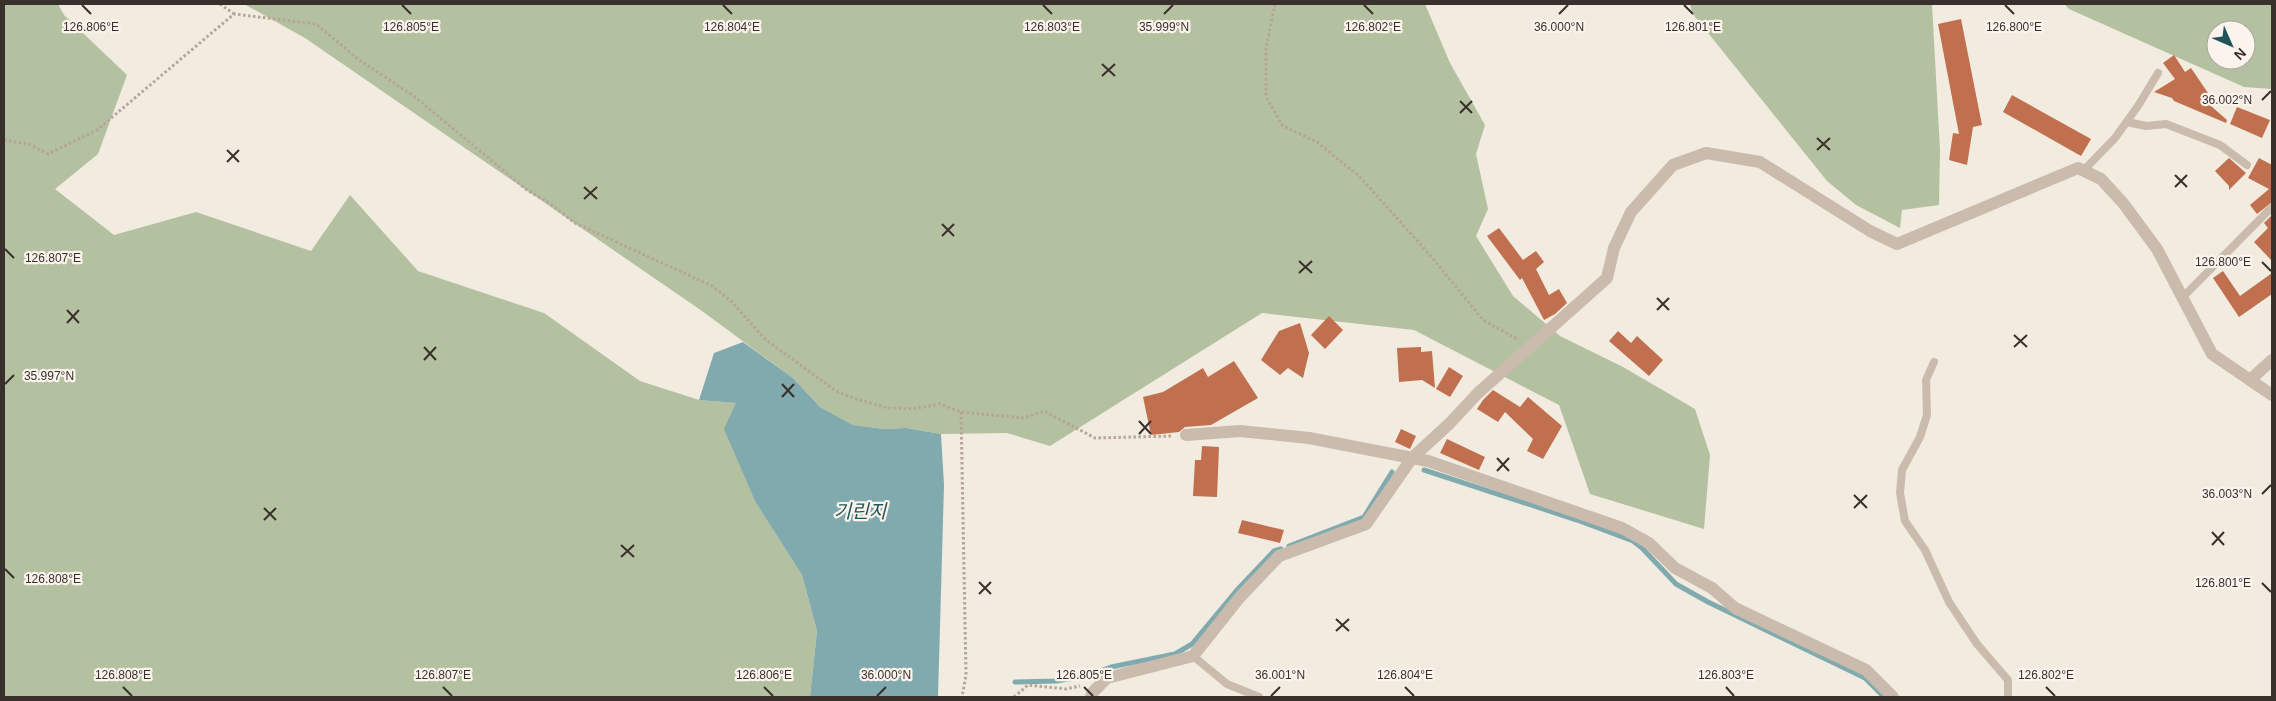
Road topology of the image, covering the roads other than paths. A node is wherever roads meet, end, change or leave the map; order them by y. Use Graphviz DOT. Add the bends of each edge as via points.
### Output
graph roads {
  1 [pos="2158,73"];
  2 [pos="2127,122"];
  3 [pos="2247,165"];
  4 [pos="2083,171"];
  5 [pos="2272,207"];
  6 [pos="2183,297"];
  7 [pos="2272,360"];
  8 [pos="1934,362"];
  9 [pos="2250,380"];
  10 [pos="2272,395"];
  11 [pos="1186,435"];
  12 [pos="1412,458"];
  13 [pos="1193,656"];
  14 [pos="1091,697"];
  15 [pos="1259,697"];
  16 [pos="1894,697"];
  17 [pos="2008,697"];
  1 -- 2 [label="lane"];
  2 -- 3 [label="lane" via="2146,126 2166,124 2220,145"];
  2 -- 4 [label="lane"];
  4 -- 6 [label="street" via="2101,179 2123,203 2157,250"];
  4 -- 12 [label="street" via="2078,168 1896,244 1760,162 1706,153 1673,166 1631,212 1614,248 1607,278 1478,392"];
  5 -- 6 [label="lane"];
  6 -- 9 [label="street" via="2212,354"];
  7 -- 9 [label="street"];
  8 -- 17 [label="lane" via="1926,380 1927,415 1920,437 1902,470 1900,494 1906,521 1925,550 1949,602 1977,644 2008,680"];
  9 -- 10 [label="street"];
  11 -- 12 [label="street" via="1240,431 1309,438"];
  12 -- 13 [label="street" via="1366,524 1279,556 1240,597"];
  12 -- 16 [label="street" via="1622,528 1649,543 1675,568 1712,588 1735,608 1866,670"];
  13 -- 14 [label="street" via="1107,678"];
  13 -- 15 [label="lane" via="1227,684"];
}
